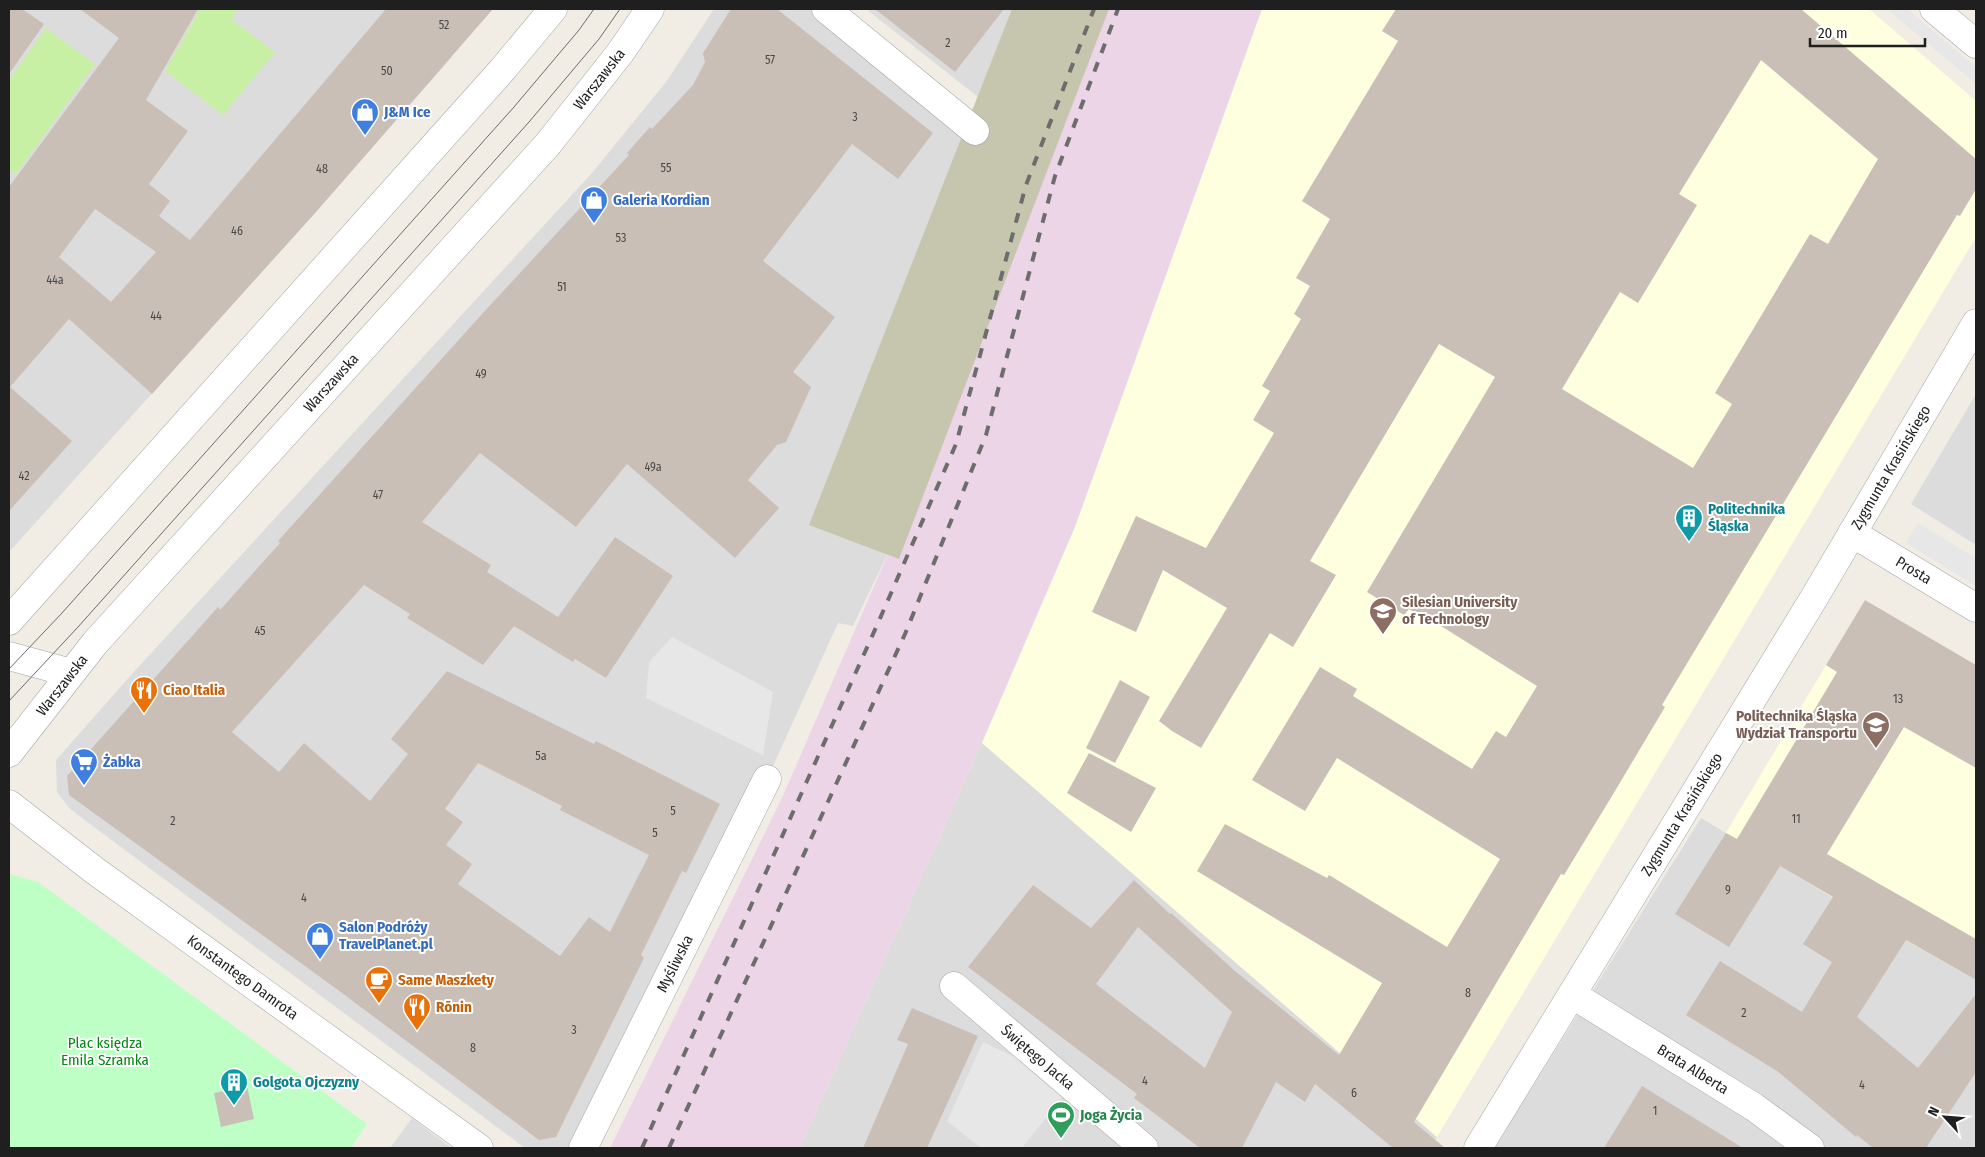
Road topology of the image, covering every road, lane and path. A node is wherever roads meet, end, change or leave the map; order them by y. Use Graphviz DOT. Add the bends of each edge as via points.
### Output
graph roads {
  1 [pos="553,9"];
  2 [pos="650,9"];
  3 [pos="826,9"];
  4 [pos="1934,9"];
  5 [pos="1976,44"];
  6 [pos="975,131"];
  7 [pos="1976,323"];
  8 [pos="1852,533"];
  9 [pos="1976,608"];
  10 [pos="9,621"];
  11 [pos="9,656"];
  12 [pos="71,674"];
  13 [pos="9,753"];
  14 [pos="767,779"];
  15 [pos="9,804"];
  16 [pos="954,986"];
  17 [pos="1572,995"];
  18 [pos="479,1148"];
  19 [pos="582,1148"];
  20 [pos="1144,1148"];
  21 [pos="1478,1148"];
  22 [pos="1810,1148"];
  1 -- 10 [label="street"];
  2 -- 12 [label="street, Warszawska" via="620,53 548,144 95,643"];
  3 -- 6 [label="street"];
  4 -- 5 [label="street"];
  7 -- 8 [label="street, Zygmunta Krasińskiego"];
  8 -- 9 [label="street, Prosta"];
  8 -- 17 [label="street, Zygmunta Krasińskiego"];
  11 -- 12 [label="street"];
  12 -- 13 [label="street, Warszawska"];
  14 -- 19 [label="street, Myśliwska"];
  15 -- 18 [label="street, Konstantego Damrota" via="94,870"];
  16 -- 20 [label="street, Świętego Jacka"];
  17 -- 21 [label="street, Zygmunta Krasińskiego"];
  17 -- 22 [label="street, Brata Alberta" via="1754,1107"];
}
